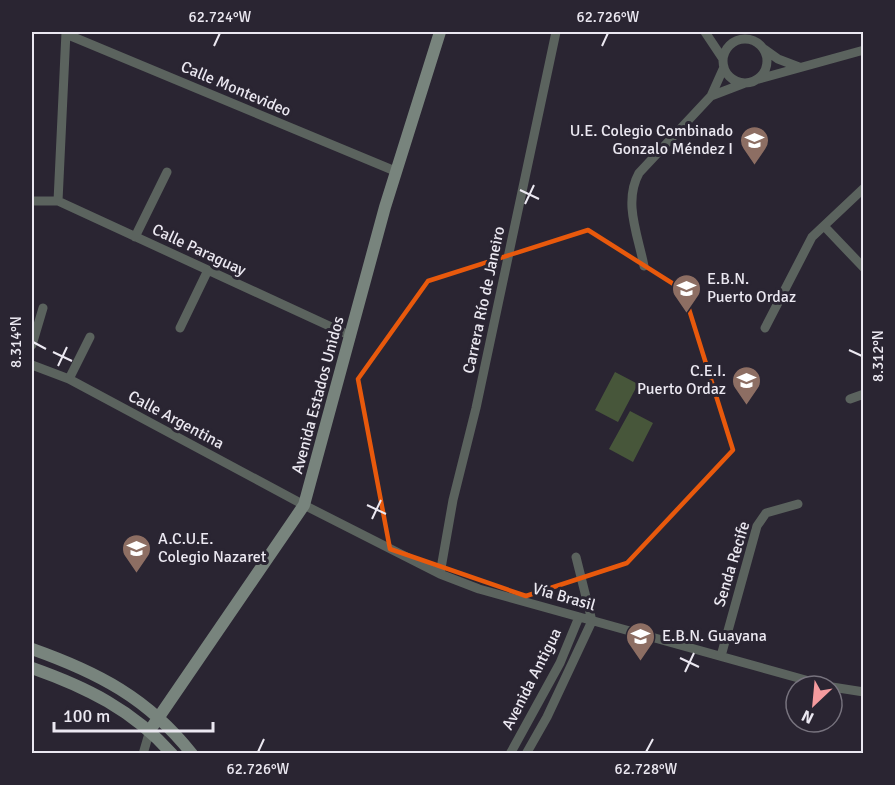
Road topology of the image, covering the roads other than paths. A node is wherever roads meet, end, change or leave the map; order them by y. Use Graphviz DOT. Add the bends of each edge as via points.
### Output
graph roads {
  1 [pos="440,32"];
  2 [pos="556,32"];
  3 [pos="705,32"];
  4 [pos="746,32"];
  5 [pos="66,33"];
  6 [pos="752,40"];
  7 [pos="764,49"];
  8 [pos="864,50"];
  9 [pos="723,63"];
  10 [pos="799,67"];
  11 [pos="749,82"];
  12 [pos="711,96"];
  13 [pos="395,171"];
  14 [pos="167,172"];
  15 [pos="864,188"];
  16 [pos="32,201"];
  17 [pos="58,201"];
  18 [pos="824,226"];
  19 [pos="135,237"];
  20 [pos="644,266"];
  21 [pos="864,268"];
  22 [pos="208,270"];
  23 [pos="43,308"];
  24 [pos="180,328"];
  25 [pos="765,328"];
  26 [pos="351,336"];
  27 [pos="90,337"];
  28 [pos="32,345"];
  29 [pos="32,365"];
  30 [pos="69,379"];
  31 [pos="864,394"];
  32 [pos="850,399"];
  33 [pos="798,504"];
  34 [pos="304,505"];
  35 [pos="576,557"];
  36 [pos="440,574"];
  37 [pos="579,617"];
  38 [pos="592,621"];
  39 [pos="32,649"];
  40 [pos="721,657"];
  41 [pos="32,668"];
  42 [pos="784,674"];
  43 [pos="844,689"];
  44 [pos="864,692"];
  45 [pos="158,715"];
  46 [pos="150,729"];
  47 [pos="143,753"];
  48 [pos="172,753"];
  49 [pos="192,753"];
  50 [pos="510,753"];
  51 [pos="526,753"];
  1 -- 13 [label="street, Avenida Estados Unidos"];
  2 -- 36 [label="street, Carrera Río de Janeiro"];
  3 -- 9 [label="street"];
  4 -- 6 [label="street"];
  5 -- 13 [label="street, Calle Montevideo"];
  5 -- 17 [label="street"];
  6 -- 7 [label="street"];
  6 -- 9 [label="street" via="733,42"];
  7 -- 10 [label="street"];
  7 -- 11 [label="street" via="767,64 759,78"];
  8 -- 10 [label="street"];
  9 -- 11 [label="street" via="732,78"];
  9 -- 12 [label="street"];
  10 -- 11 [label="street"];
  11 -- 12 [label="street"];
  12 -- 20 [label="street" via="639,173 632,187 631,203"];
  13 -- 26 [label="street, Avenida Estados Unidos"];
  14 -- 19 [label="street"];
  15 -- 18 [label="street"];
  16 -- 17 [label="street, Calle Paraguay"];
  17 -- 19 [label="street, Calle Paraguay"];
  18 -- 21 [label="street"];
  18 -- 25 [label="street" via="812,237"];
  19 -- 22 [label="street, Calle Paraguay"];
  22 -- 24 [label="street"];
  22 -- 26 [label="street, Calle Paraguay"];
  23 -- 28 [label="street"];
  26 -- 34 [label="street, Avenida Estados Unidos"];
  27 -- 30 [label="street"];
  29 -- 30 [label="street, Calle Argentina"];
  30 -- 34 [label="street, Calle Argentina"];
  31 -- 32 [label="street"];
  33 -- 40 [label="street, Senda Recife" via="766,513 757,526"];
  34 -- 36 [label="street, Vía Brasil"];
  34 -- 45 [label="street, Avenida Estados Unidos"];
  35 -- 38 [label="street"];
  36 -- 37 [label="street, Vía Brasil"];
  37 -- 38 [label="street, Vía Brasil"];
  37 -- 50 [label="street, Avenida Antigua" via="560,663"];
  38 -- 40 [label="street, Vía Brasil"];
  38 -- 51 [label="street, Avenida Antigua"];
  39 -- 45 [label="street" via="95,676"];
  40 -- 42 [label="street, Vía Brasil"];
  41 -- 46 [label="street" via="85,687"];
  43 -- 44 [label="street"];
  45 -- 46 [label="street, Avenida Estados Unidos"];
  45 -- 49 [label="street"];
  46 -- 47 [label="street"];
  46 -- 48 [label="street"];
}
